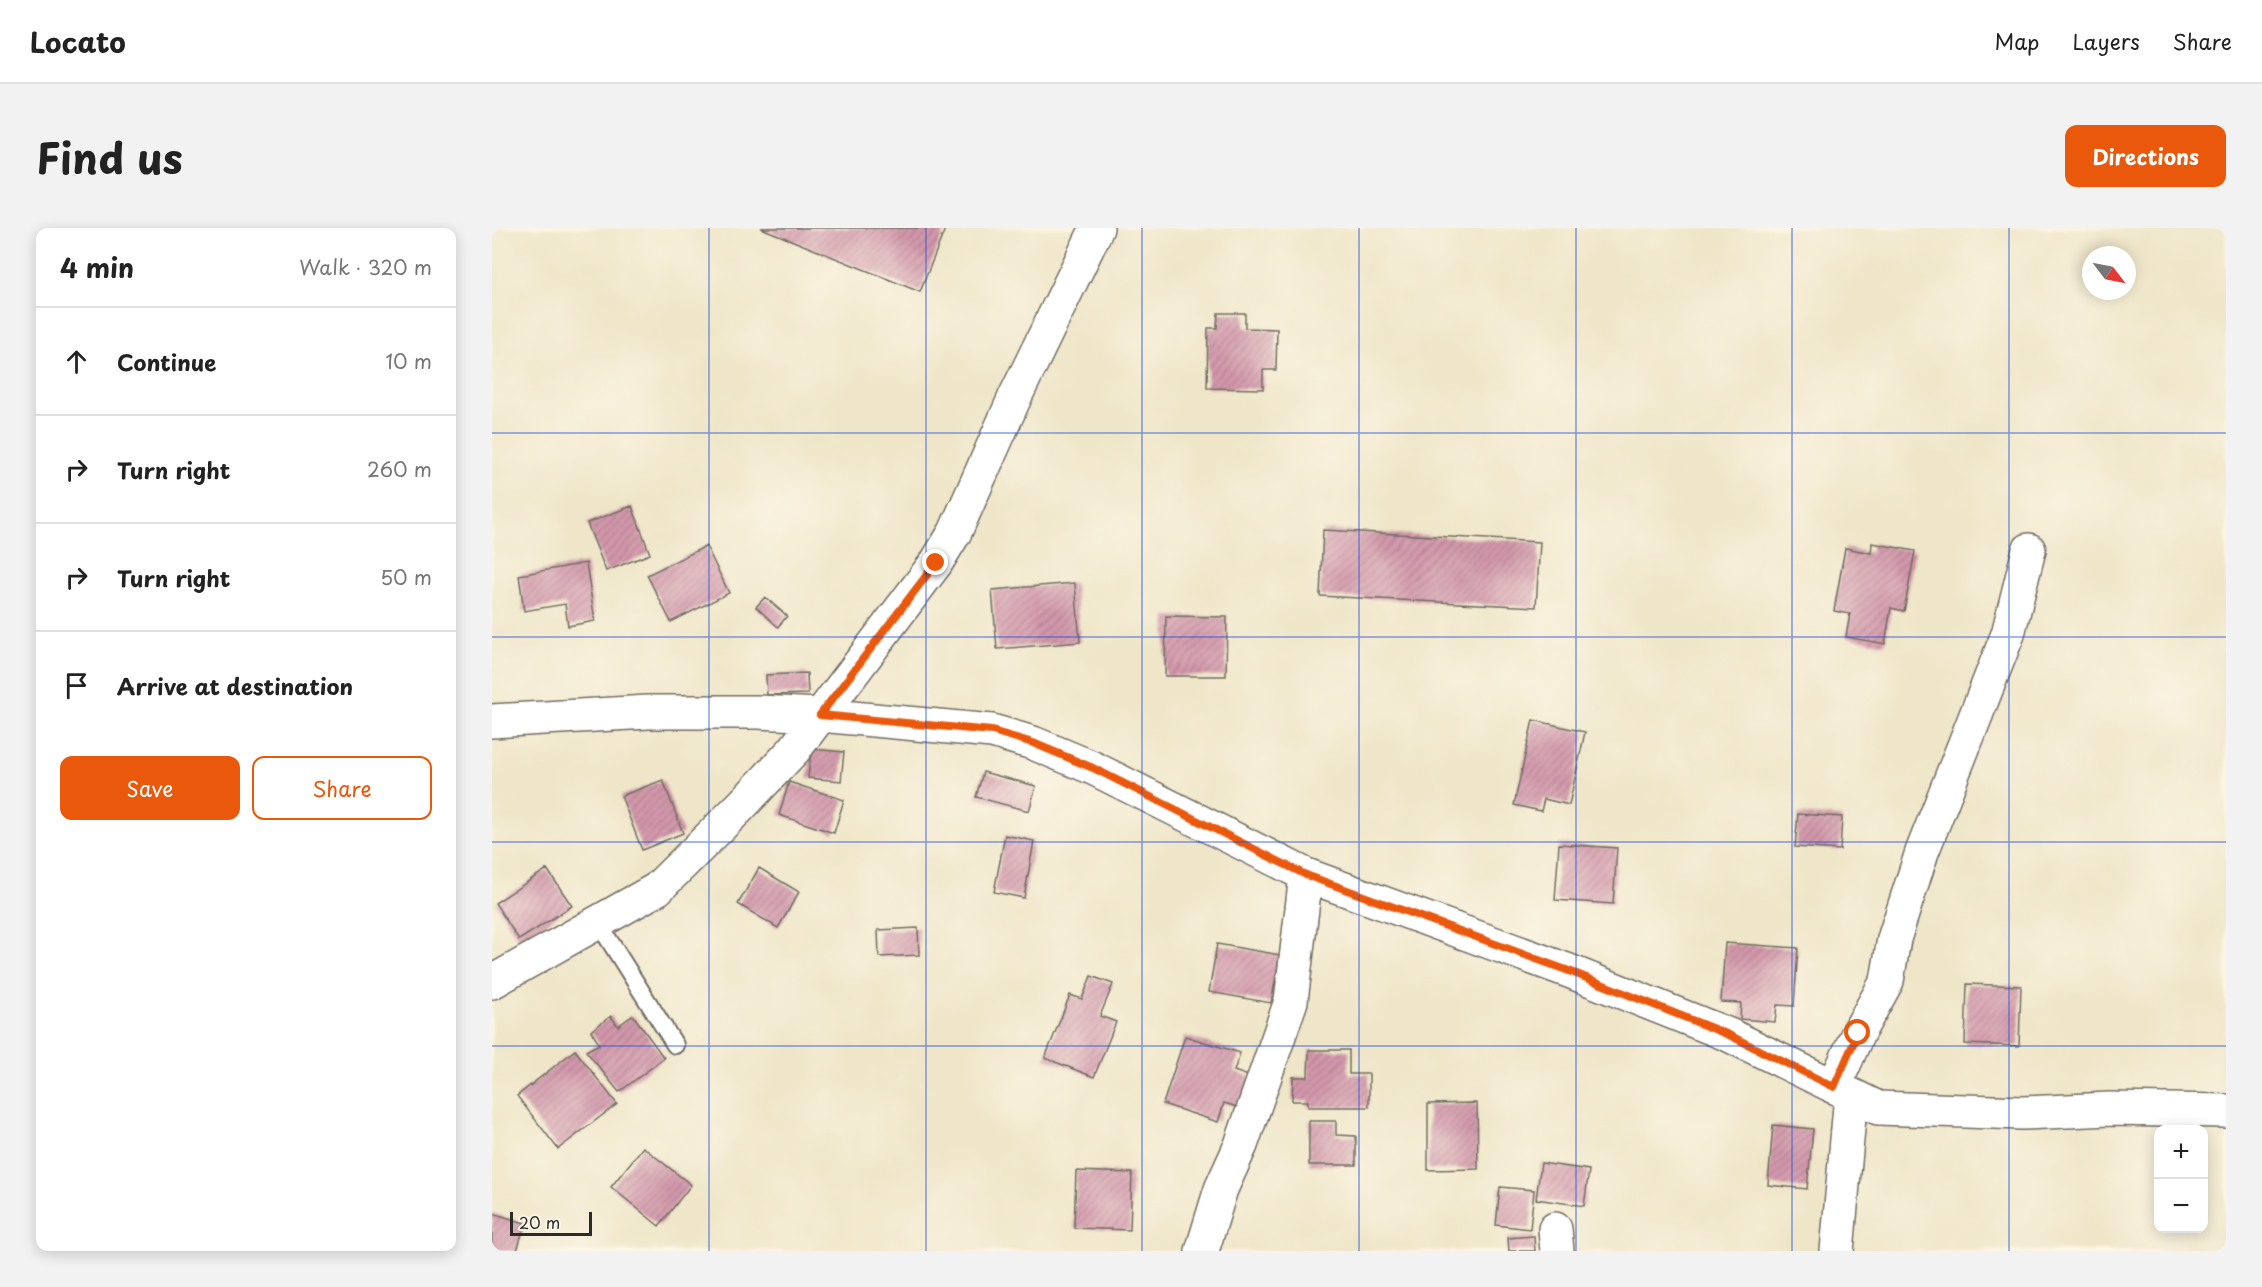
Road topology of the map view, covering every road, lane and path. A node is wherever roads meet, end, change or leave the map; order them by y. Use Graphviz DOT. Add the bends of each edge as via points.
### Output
graph roads {
  1 [pos="1097,228"];
  2 [pos="2030,550"];
  3 [pos="820,715"];
  4 [pos="492,721"];
  5 [pos="1306,875"];
  6 [pos="597,921"];
  7 [pos="492,982"];
  8 [pos="675,1045"];
  9 [pos="1843,1091"];
  10 [pos="2226,1111"];
  11 [pos="1202,1251"];
  12 [pos="1837,1251"];
  1 -- 3 [label="street" via="955,532 936,563"];
  2 -- 9 [label="street" via="2008,634 1922,852 1894,939 1887,981 1858,1033"];
  3 -- 4 [label="street" via="648,712"];
  3 -- 5 [label="street" via="992,731 1033,743 1093,768"];
  3 -- 6 [label="street" via="794,750 657,889"];
  5 -- 9 [label="street" via="1569,971 1729,1035"];
  5 -- 11 [label="street" via="1291,1001"];
  6 -- 7 [label="street"];
  6 -- 8 [label="lane"];
  9 -- 10 [label="street" via="1878,1108 2023,1113 2109,1109"];
  9 -- 12 [label="street"];
}
